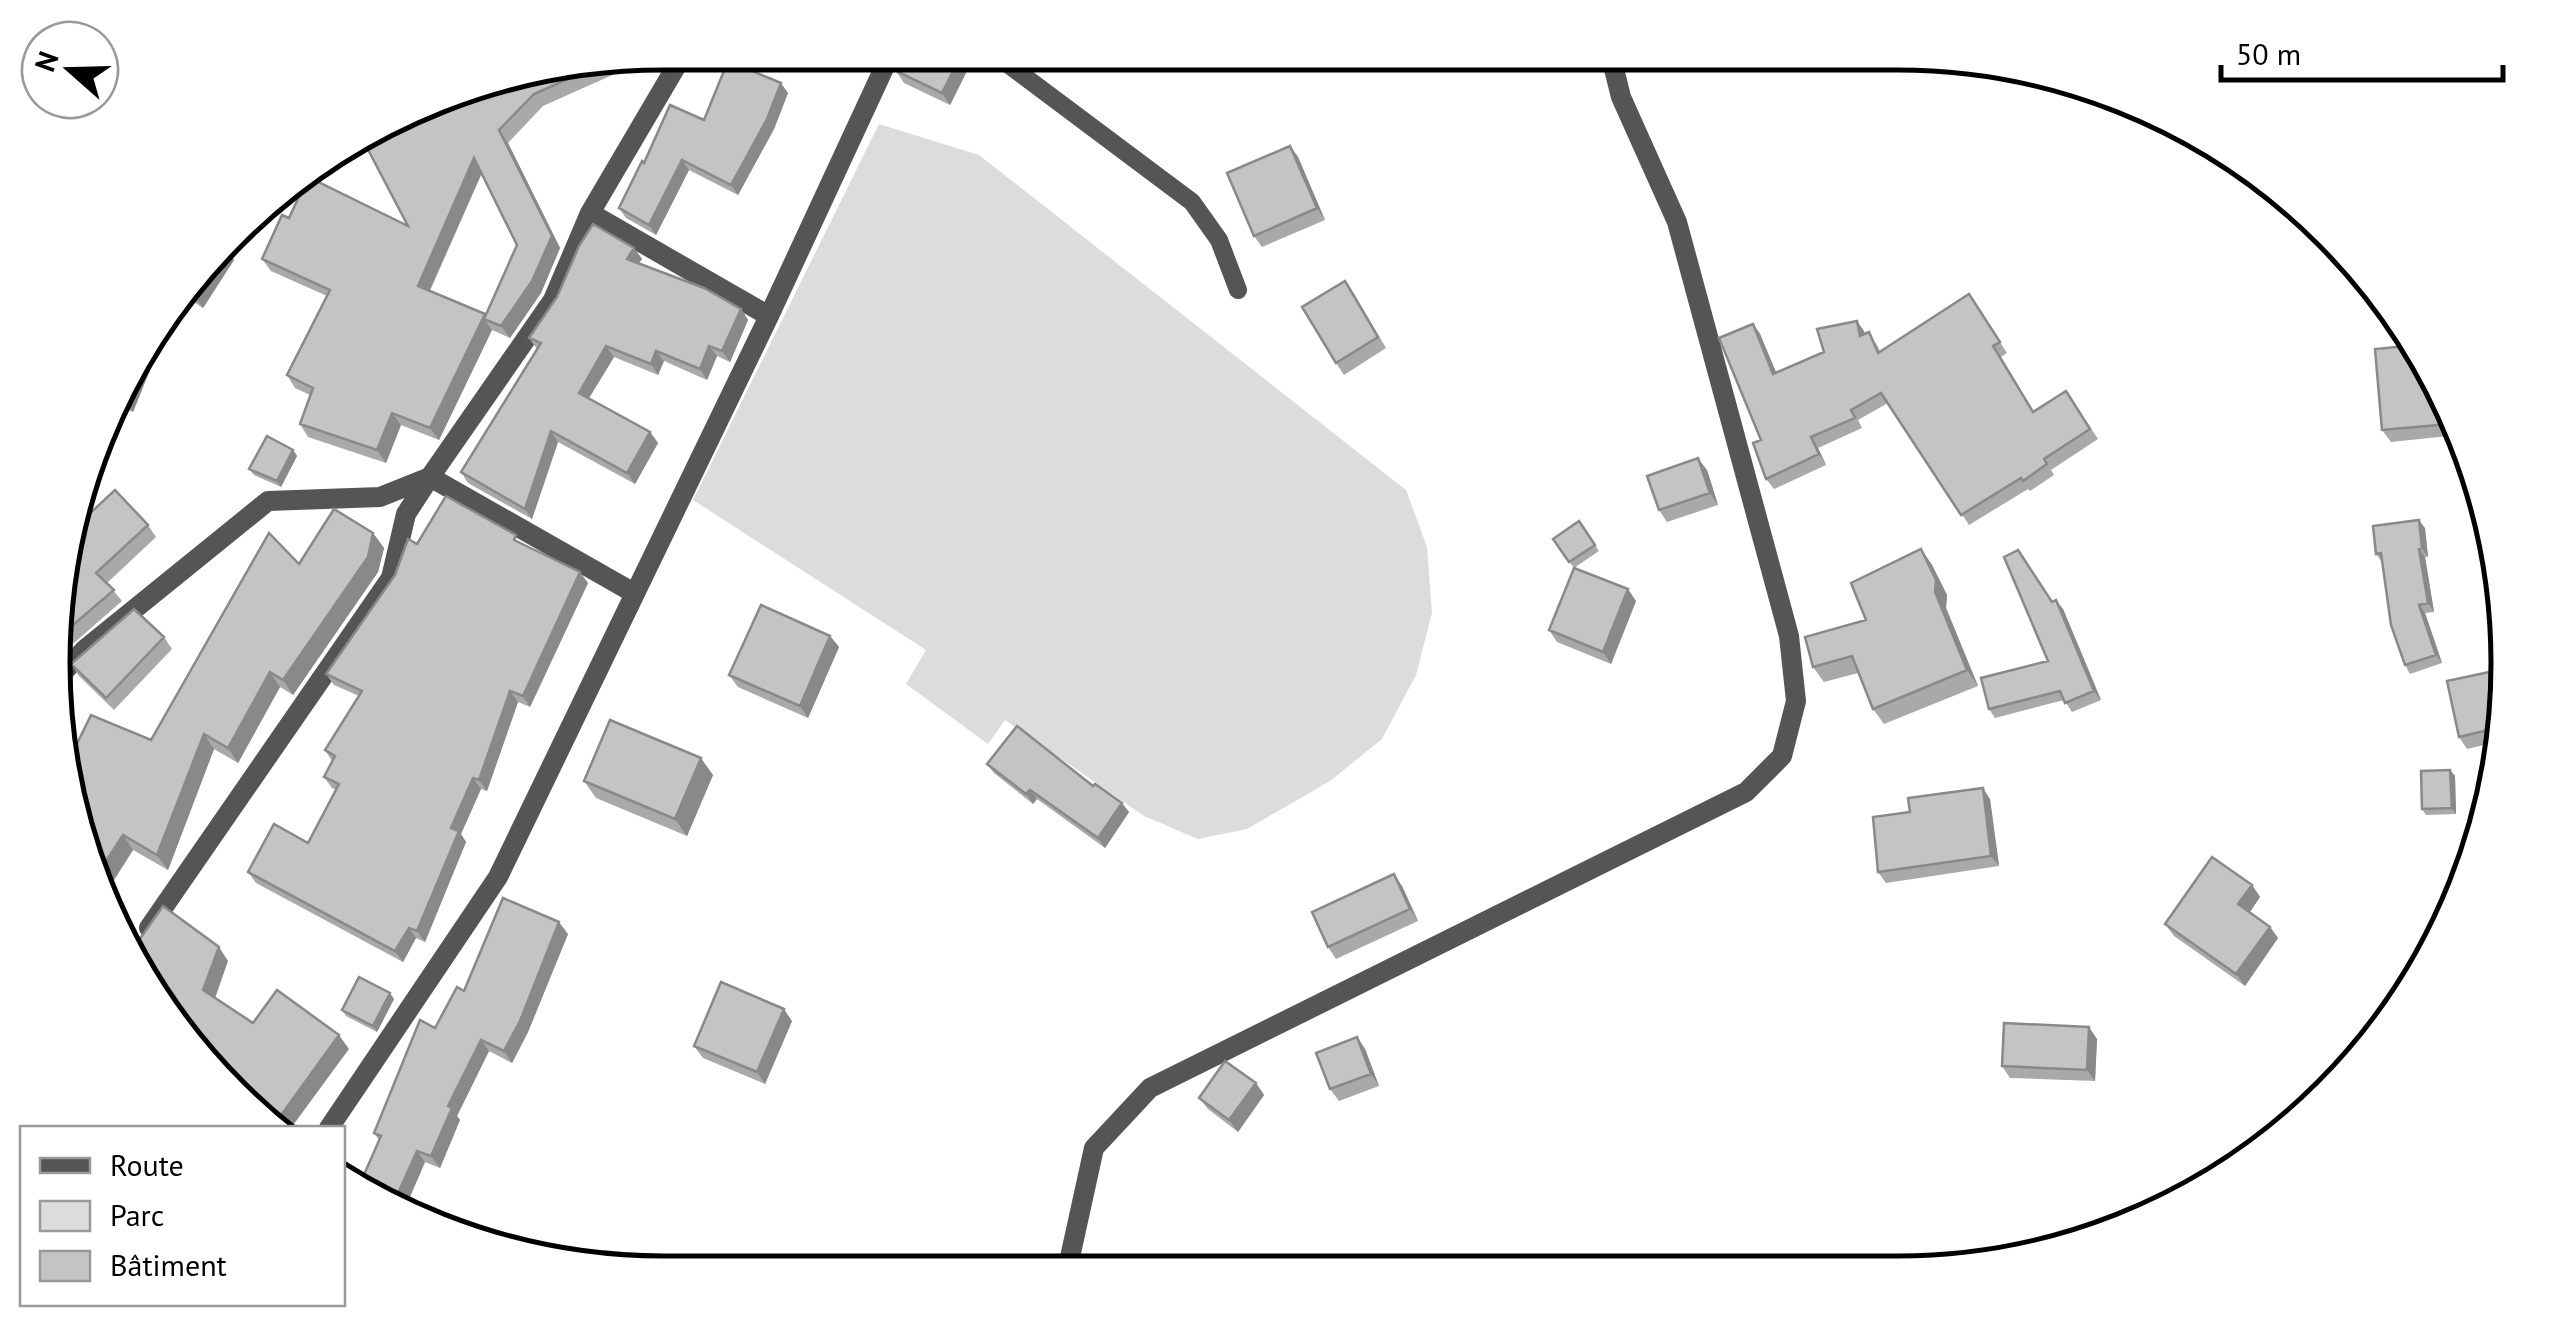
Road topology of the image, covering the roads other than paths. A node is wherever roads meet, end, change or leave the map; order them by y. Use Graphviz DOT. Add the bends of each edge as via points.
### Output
graph roads {
  1 [pos="673,70"];
  2 [pos="883,70"];
  3 [pos="1016,70"];
  4 [pos="1614,70"];
  5 [pos="590,213"];
  6 [pos="1238,290"];
  7 [pos="769,316"];
  8 [pos="430,477"];
  9 [pos="634,593"];
  10 [pos="70,665"];
  11 [pos="142,938"];
  12 [pos="330,1126"];
  13 [pos="1071,1256"];
  1 -- 5 [label="street"];
  2 -- 7 [label="street"];
  3 -- 6 [label="lane" via="1192,202 1219,240"];
  4 -- 13 [label="street" via="1677,222 1789,636 1796,702 1782,756 1746,792 1150,1088 1094,1148"];
  5 -- 7 [label="street"];
  5 -- 8 [label="street" via="553,300"];
  7 -- 9 [label="street"];
  8 -- 9 [label="street"];
  8 -- 10 [label="street" via="380,497 268,501"];
  8 -- 11 [label="street" via="406,514 391,578"];
  9 -- 12 [label="street" via="498,877"];
}
